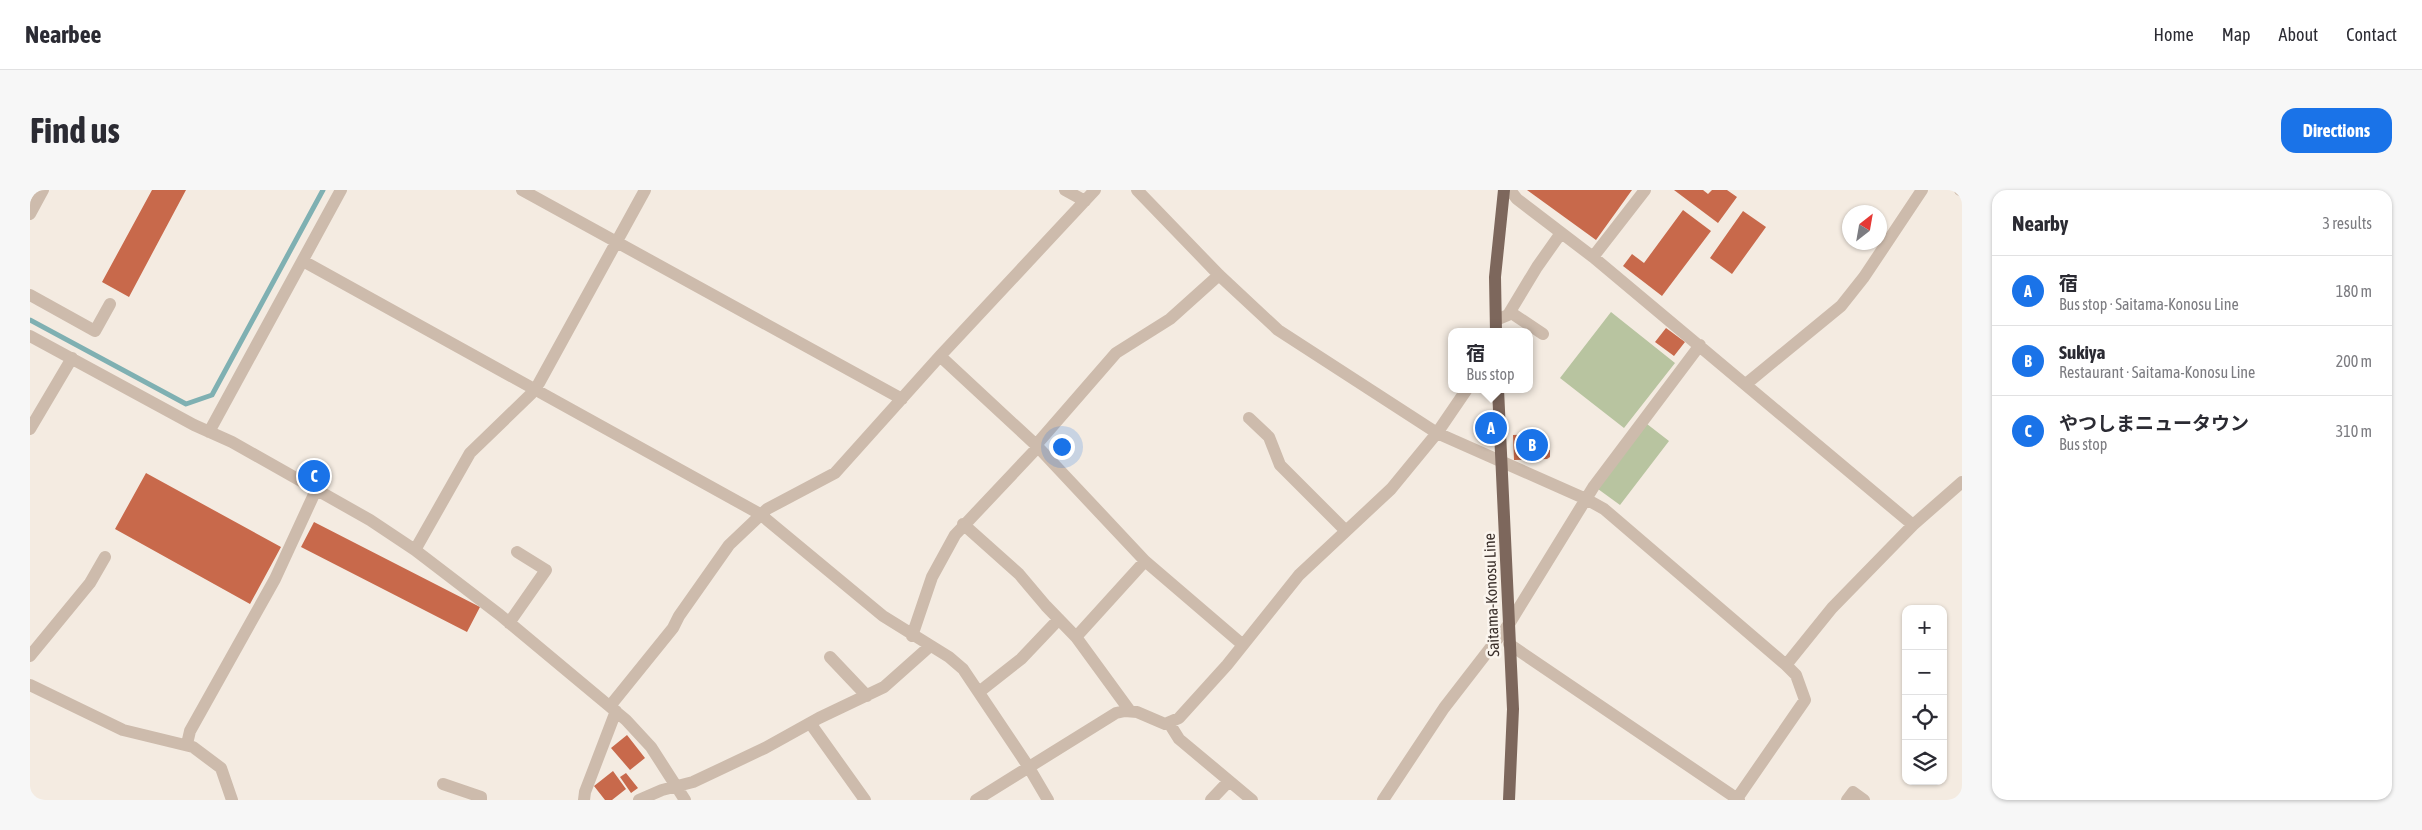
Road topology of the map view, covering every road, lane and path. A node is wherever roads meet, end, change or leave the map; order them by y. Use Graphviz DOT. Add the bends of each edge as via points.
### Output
graph roads {
  1 [pos="43,190"];
  2 [pos="342,190"];
  3 [pos="522,190"];
  4 [pos="645,190"];
  5 [pos="1065,190"];
  6 [pos="1094,190"];
  7 [pos="1137,190"];
  8 [pos="1504,190"];
  9 [pos="1510,190"];
  10 [pos="1645,190"];
  11 [pos="1922,190"];
  12 [pos="1085,201"];
  13 [pos="30,214"];
  14 [pos="1561,232"];
  15 [pos="616,242"];
  16 [pos="1593,257"];
  17 [pos="303,261"];
  18 [pos="1219,275"];
  19 [pos="30,295"];
  20 [pos="110,304"];
  21 [pos="1510,312"];
  22 [pos="1496,326"];
  23 [pos="1543,334"];
  24 [pos="30,336"];
  25 [pos="1700,345"];
  26 [pos="940,356"];
  27 [pos="72,358"];
  28 [pos="1746,384"];
  29 [pos="534,389"];
  30 [pos="1464,393"];
  31 [pos="1498,393"];
  32 [pos="902,399"];
  33 [pos="1249,418"];
  34 [pos="30,429"];
  35 [pos="209,432"];
  36 [pos="1437,433"];
  37 [pos="1037,446"];
  38 [pos="1502,463"];
  39 [pos="1962,482"];
  40 [pos="316,490"];
  41 [pos="1586,499"];
  42 [pos="760,514"];
  43 [pos="963,524"];
  44 [pos="1913,525"];
  45 [pos="1346,531"];
  46 [pos="416,550"];
  47 [pos="518,552"];
  48 [pos="105,557"];
  49 [pos="1145,560"];
  50 [pos="1059,619"];
  51 [pos="509,622"];
  52 [pos="1509,624"];
  53 [pos="912,636"];
  54 [pos="1076,637"];
  55 [pos="1509,644"];
  56 [pos="1243,645"];
  57 [pos="929,647"];
  58 [pos="30,656"];
  59 [pos="830,657"];
  60 [pos="1786,665"];
  61 [pos="30,685"];
  62 [pos="979,692"];
  63 [pos="867,696"];
  64 [pos="613,708"];
  65 [pos="1130,711"];
  66 [pos="810,723"];
  67 [pos="1169,723"];
  68 [pos="187,744"];
  69 [pos="1028,766"];
  70 [pos="1229,781"];
  71 [pos="443,784"];
  72 [pos="677,786"];
  73 [pos="1737,799"];
  74 [pos="232,800"];
  75 [pos="481,800"];
  76 [pos="584,800"];
  77 [pos="639,800"];
  78 [pos="685,800"];
  79 [pos="865,800"];
  80 [pos="976,800"];
  81 [pos="1048,800"];
  82 [pos="1211,800"];
  83 [pos="1252,800"];
  84 [pos="1383,800"];
  85 [pos="1509,800"];
  86 [pos="1847,800"];
  87 [pos="1864,800"];
  1 -- 13 [label="street"];
  2 -- 17 [label="street"];
  3 -- 15 [label="street"];
  4 -- 15 [label="street"];
  5 -- 12 [label="street"];
  6 -- 12 [label="street"];
  7 -- 18 [label="street"];
  8 -- 22 [label="main road" via="1495,277"];
  9 -- 14 [label="street"];
  10 -- 16 [label="street"];
  11 -- 28 [label="street" via="1841,306"];
  12 -- 26 [label="street"];
  14 -- 16 [label="street"];
  14 -- 21 [label="street"];
  15 -- 29 [label="street"];
  15 -- 32 [label="street"];
  16 -- 25 [label="street"];
  17 -- 29 [label="street"];
  17 -- 35 [label="street"];
  18 -- 36 [label="street" via="1278,330"];
  18 -- 37 [label="street" via="1170,319 1116,353"];
  19 -- 20 [label="street" via="95,331"];
  21 -- 22 [label="street"];
  21 -- 23 [label="street"];
  24 -- 27 [label="street"];
  25 -- 28 [label="street"];
  25 -- 41 [label="street"];
  26 -- 32 [label="street"];
  26 -- 37 [label="street"];
  27 -- 34 [label="street"];
  27 -- 35 [label="street"];
  28 -- 44 [label="street"];
  29 -- 42 [label="street"];
  29 -- 46 [label="street" via="470,453"];
  30 -- 36 [label="street"];
  31 -- 38 [label="main road, Saitama-Konosu Line"];
  32 -- 42 [label="street" via="835,473"];
  33 -- 45 [label="street" via="1270,437 1280,465"];
  35 -- 40 [label="street"];
  36 -- 38 [label="street"];
  36 -- 45 [label="street" via="1384,496"];
  37 -- 43 [label="street"];
  37 -- 49 [label="street"];
  38 -- 41 [label="street"];
  38 -- 52 [label="main road, Saitama-Konosu Line"];
  39 -- 44 [label="street"];
  40 -- 46 [label="street"];
  40 -- 68 [label="street" via="275,579 190,731"];
  41 -- 52 [label="street"];
  41 -- 60 [label="street" via="1619,520"];
  42 -- 53 [label="street" via="883,616"];
  42 -- 64 [label="street" via="724,551 673,628"];
  43 -- 50 [label="street" via="1019,574"];
  43 -- 53 [label="street" via="938,565"];
  44 -- 60 [label="street" via="1832,608"];
  45 -- 56 [label="street" via="1299,575"];
  46 -- 51 [label="street"];
  47 -- 51 [label="street" via="546,570"];
  48 -- 58 [label="street" via="90,583"];
  49 -- 54 [label="street"];
  49 -- 56 [label="street"];
  50 -- 54 [label="street"];
  50 -- 62 [label="street" via="1021,659"];
  51 -- 64 [label="street"];
  52 -- 55 [label="main road, Saitama-Konosu Line"];
  52 -- 84 [label="street" via="1444,708"];
  53 -- 57 [label="street"];
  54 -- 65 [label="street"];
  55 -- 73 [label="street"];
  55 -- 85 [label="main road, Saitama-Konosu Line" via="1513,731"];
  56 -- 67 [label="street" via="1179,718"];
  57 -- 62 [label="street" via="958,664"];
  57 -- 63 [label="street" via="891,683"];
  59 -- 63 [label="street"];
  60 -- 73 [label="street" via="1796,675 1805,700"];
  61 -- 68 [label="street" via="123,730"];
  62 -- 69 [label="street"];
  63 -- 66 [label="street"];
  64 -- 72 [label="street" via="644,738"];
  64 -- 76 [label="street"];
  65 -- 67 [label="street" via="1160,723"];
  65 -- 69 [label="street" via="1111,716"];
  66 -- 72 [label="street" via="765,748 693,782"];
  66 -- 79 [label="street"];
  67 -- 70 [label="street" via="1179,739"];
  68 -- 74 [label="street" via="221,768"];
  69 -- 80 [label="street"];
  69 -- 81 [label="street"];
  70 -- 82 [label="street"];
  70 -- 83 [label="street"];
  71 -- 75 [label="street" via="467,791"];
  72 -- 77 [label="street"];
  72 -- 78 [label="street"];
  86 -- 87 [label="street" via="1853,792"];
}
